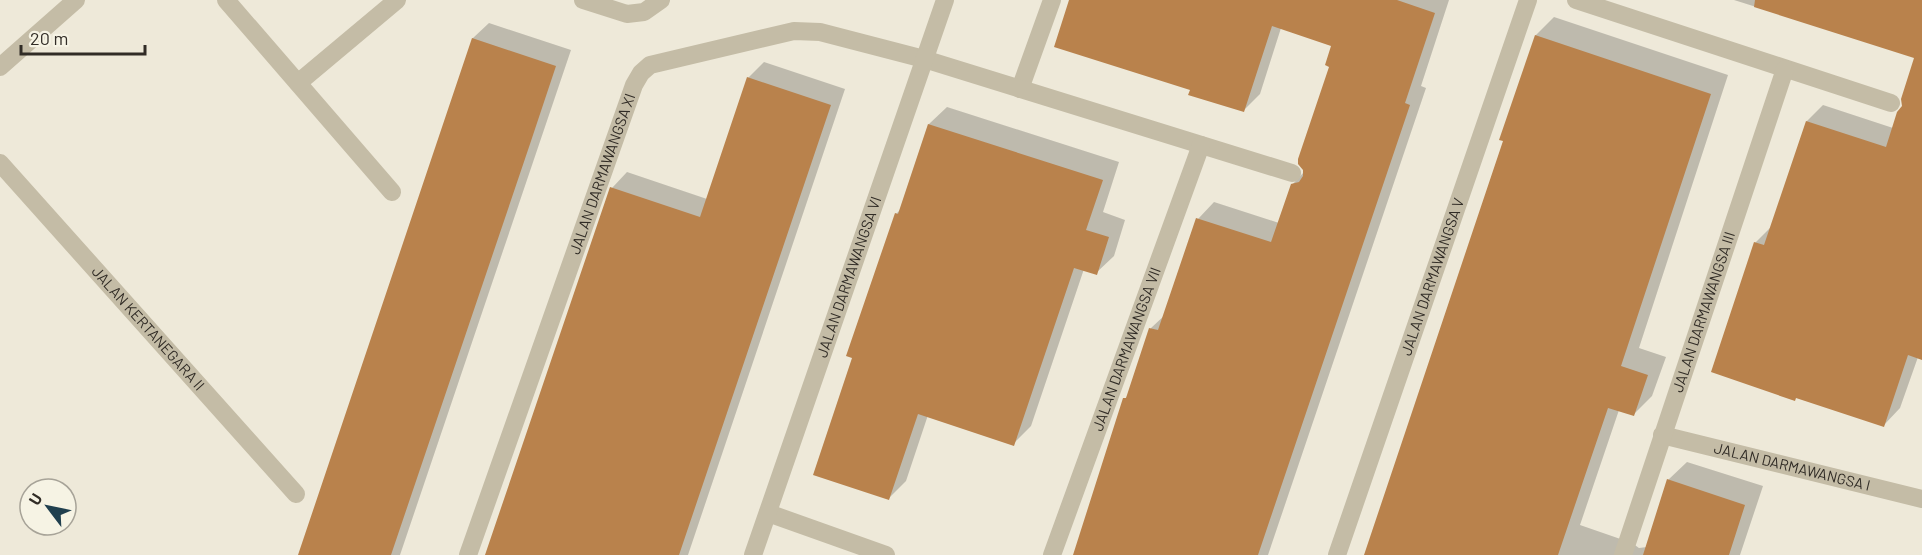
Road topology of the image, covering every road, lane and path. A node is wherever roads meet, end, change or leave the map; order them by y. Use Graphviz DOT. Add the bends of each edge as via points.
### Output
graph roads {
  1 [pos="76,0"];
  2 [pos="226,0"];
  3 [pos="397,0"];
  4 [pos="582,0"];
  5 [pos="661,0"];
  6 [pos="945,0"];
  7 [pos="1052,0"];
  8 [pos="1528,0"];
  9 [pos="1583,1"];
  10 [pos="924,59"];
  11 [pos="0,67"];
  12 [pos="1785,69"];
  13 [pos="298,83"];
  14 [pos="1020,89"];
  15 [pos="1891,104"];
  16 [pos="1201,145"];
  17 [pos="0,163"];
  18 [pos="1292,173"];
  19 [pos="392,192"];
  20 [pos="1662,435"];
  21 [pos="296,494"];
  22 [pos="1922,499"];
  23 [pos="768,513"];
  24 [pos="468,555"];
  25 [pos="753,555"];
  26 [pos="886,555"];
  27 [pos="1052,555"];
  28 [pos="1337,555"];
  29 [pos="1623,555"];
  1 -- 11 [label="street"];
  2 -- 13 [label="street"];
  3 -- 13 [label="street"];
  4 -- 5 [label="street" via="627,14 644,12"];
  6 -- 10 [label="street, JALAN DARMAWANGSA VI"];
  7 -- 14 [label="street"];
  8 -- 28 [label="street, JALAN DARMAWANGSA V"];
  9 -- 12 [label="street"];
  10 -- 14 [label="street"];
  10 -- 23 [label="street, JALAN DARMAWANGSA VI"];
  10 -- 24 [label="street, JALAN DARMAWANGSA XI" via="820,32 794,31 650,65 641,73"];
  12 -- 15 [label="street"];
  12 -- 20 [label="street, JALAN DARMAWANGSA III"];
  13 -- 19 [label="street"];
  14 -- 16 [label="street"];
  16 -- 18 [label="street"];
  16 -- 27 [label="street, JALAN DARMAWANGSA VII"];
  17 -- 21 [label="street, JALAN KERTANEGARA II"];
  20 -- 22 [label="street, JALAN DARMAWANGSA I"];
  20 -- 29 [label="street, JALAN DARMAWANGSA III"];
  23 -- 25 [label="street, JALAN DARMAWANGSA VI"];
  23 -- 26 [label="street"];
}
